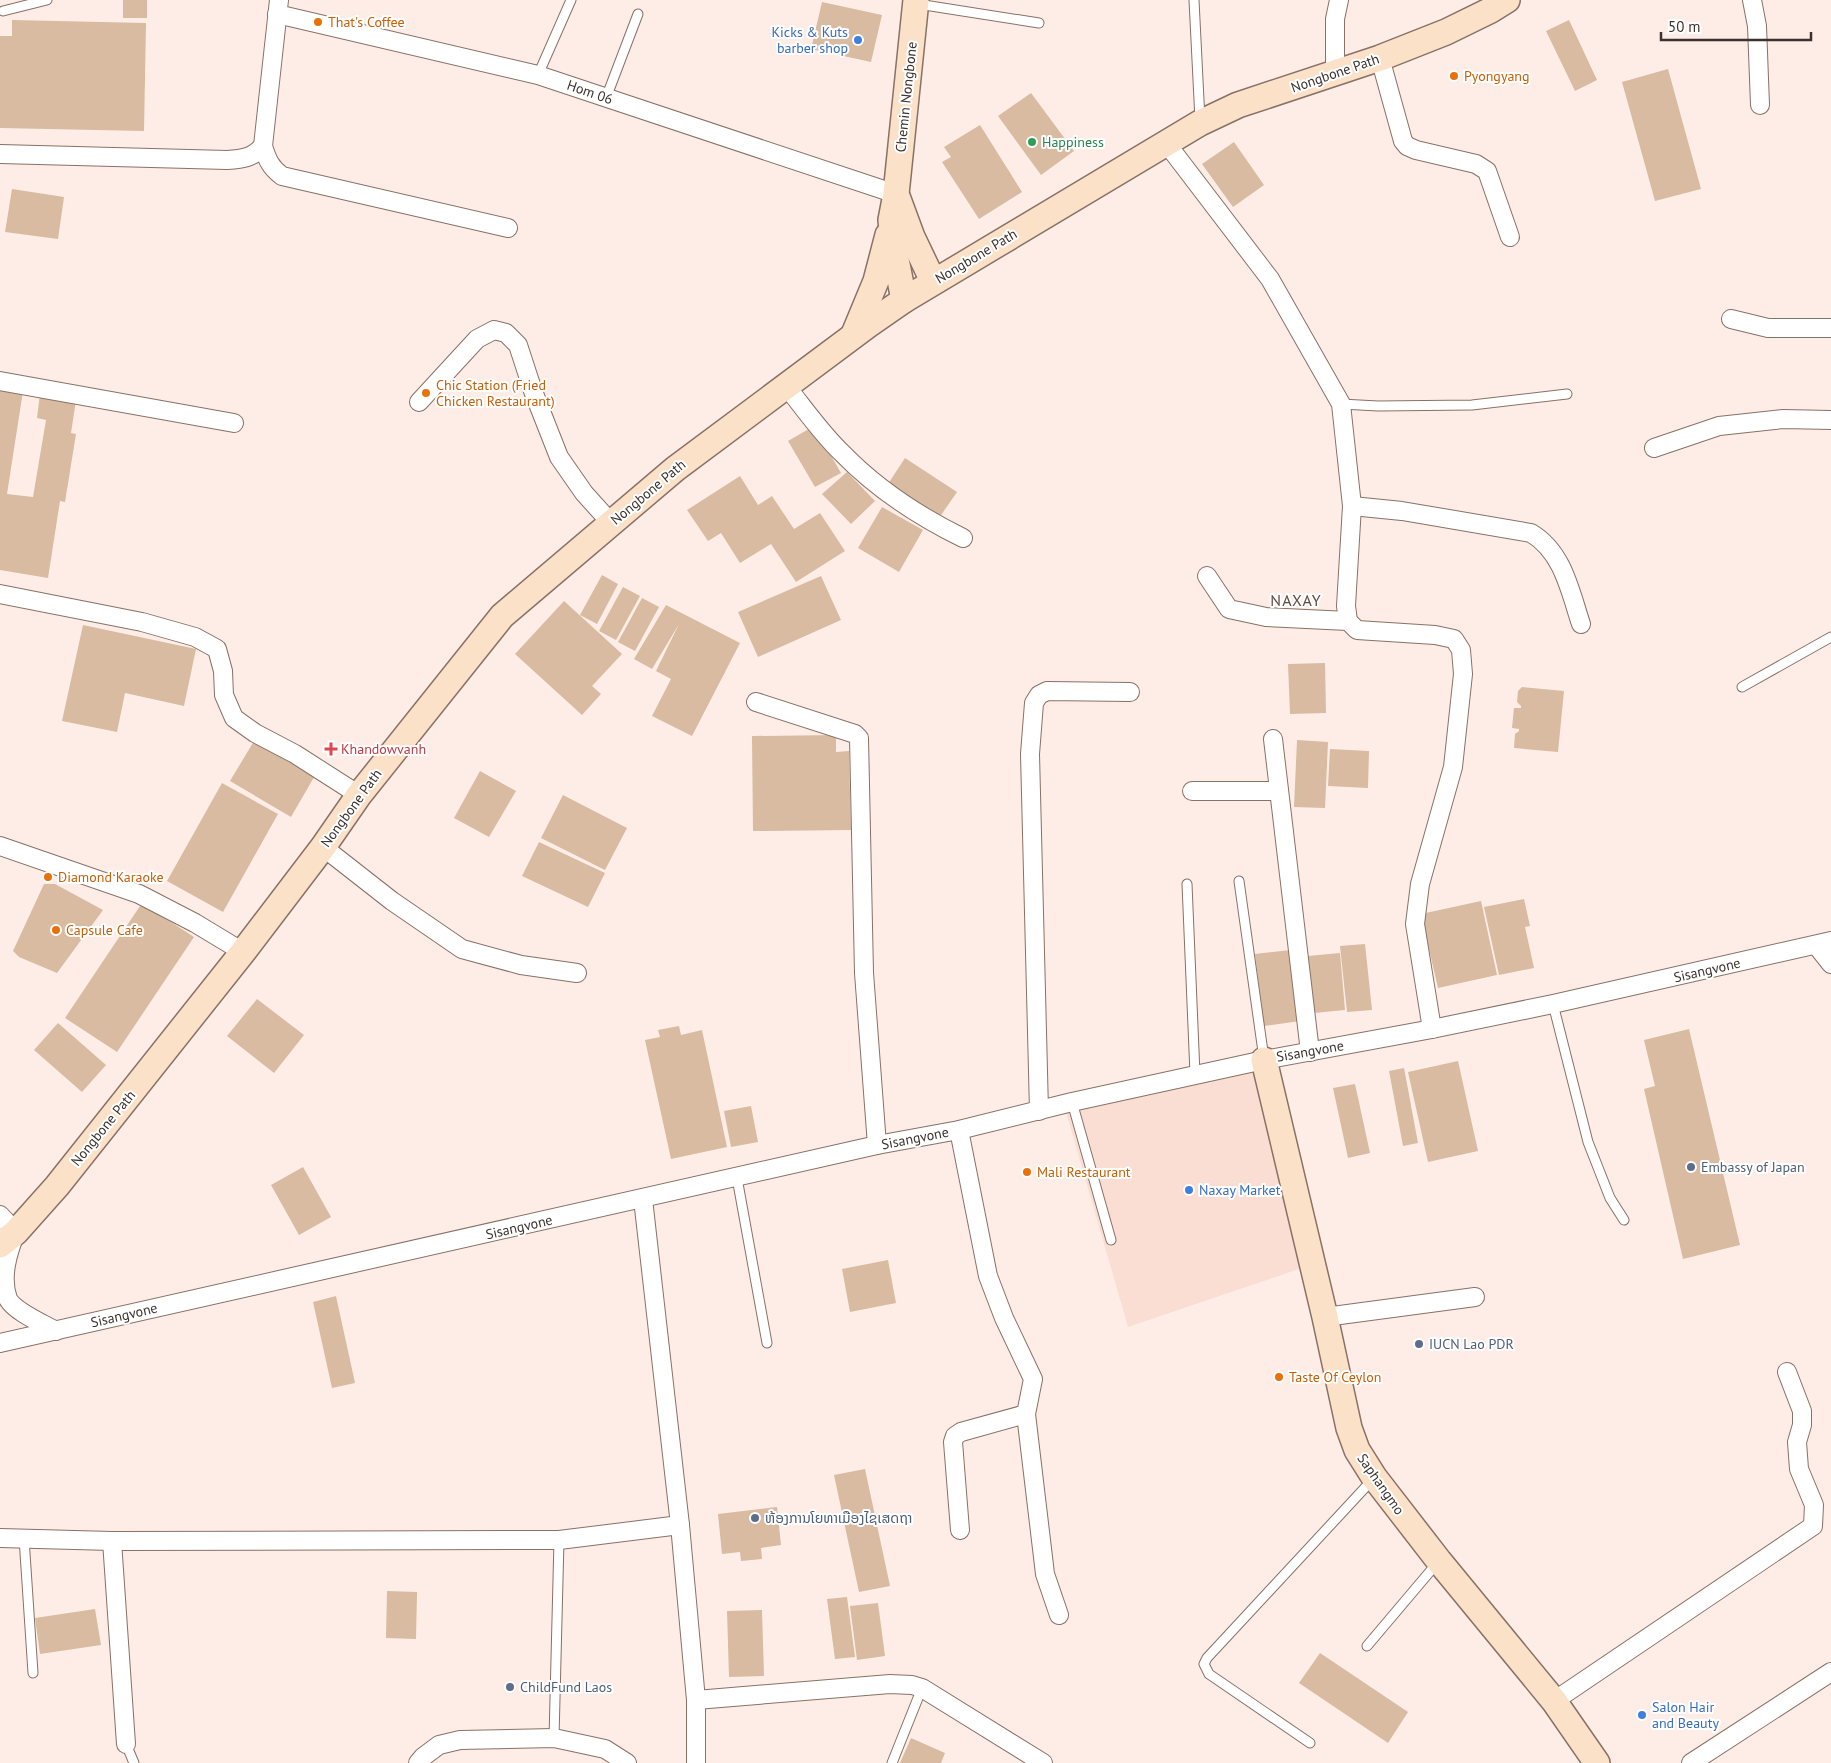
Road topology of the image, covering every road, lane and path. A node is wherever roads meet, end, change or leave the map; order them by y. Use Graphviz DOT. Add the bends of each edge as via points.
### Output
graph roads {
  1 [pos="47,0"];
  2 [pos="571,0"];
  3 [pos="1194,0"];
  4 [pos="1339,0"];
  5 [pos="1507,0"];
  6 [pos="1752,0"];
  7 [pos="916,2"];
  8 [pos="278,7"];
  9 [pos="1,9"];
  10 [pos="638,14"];
  11 [pos="1038,23"];
  12 [pos="1380,58"];
  13 [pos="1335,74"];
  14 [pos="538,75"];
  15 [pos="606,98"];
  16 [pos="1760,106"];
  17 [pos="1200,123"];
  18 [pos="1167,144"];
  19 [pos="263,146"];
  20 [pos="0,154"];
  21 [pos="896,194"];
  22 [pos="891,220"];
  23 [pos="508,228"];
  24 [pos="1510,237"];
  25 [pos="933,282"];
  26 [pos="904,300"];
  27 [pos="1731,319"];
  28 [pos="1831,328"];
  29 [pos="854,335"];
  30 [pos="0,381"];
  31 [pos="786,386"];
  32 [pos="1567,394"];
  33 [pos="419,402"];
  34 [pos="1341,404"];
  35 [pos="1831,420"];
  36 [pos="234,423"];
  37 [pos="1654,448"];
  38 [pos="1352,506"];
  39 [pos="611,523"];
  40 [pos="963,538"];
  41 [pos="1207,576"];
  42 [pos="0,594"];
  43 [pos="1348,621"];
  44 [pos="1581,624"];
  45 [pos="1831,637"];
  46 [pos="1742,687"];
  47 [pos="1130,692"];
  48 [pos="756,702"];
  49 [pos="1273,739"];
  50 [pos="1192,791"];
  51 [pos="1279,791"];
  52 [pos="358,795"];
  53 [pos="0,846"];
  54 [pos="323,847"];
  55 [pos="1239,881"];
  56 [pos="1187,884"];
  57 [pos="1823,943"];
  58 [pos="243,952"];
  59 [pos="1831,964"];
  60 [pos="578,973"];
  61 [pos="1553,1004"];
  62 [pos="1432,1029"];
  63 [pos="1310,1052"];
  64 [pos="1264,1060"];
  65 [pos="1196,1074"];
  66 [pos="1072,1102"];
  67 [pos="1038,1111"];
  68 [pos="959,1130"];
  69 [pos="877,1145"];
  70 [pos="737,1178"];
  71 [pos="643,1199"];
  72 [pos="1624,1220"];
  73 [pos="5,1230"];
  74 [pos="1111,1240"];
  75 [pos="1475,1297"];
  76 [pos="1325,1317"];
  77 [pos="56,1331"];
  78 [pos="0,1343"];
  79 [pos="767,1343"];
  80 [pos="1786,1372"];
  81 [pos="1026,1414"];
  82 [pos="1374,1477"];
  83 [pos="680,1525"];
  84 [pos="960,1530"];
  85 [pos="0,1538"];
  86 [pos="24,1538"];
  87 [pos="559,1540"];
  88 [pos="112,1541"];
  89 [pos="1439,1561"];
  90 [pos="1059,1615"];
  91 [pos="1367,1646"];
  92 [pos="1831,1672"];
  93 [pos="34,1673"];
  94 [pos="922,1688"];
  95 [pos="696,1700"];
  96 [pos="1554,1701"];
  97 [pos="554,1738"];
  98 [pos="1310,1743"];
  99 [pos="126,1744"];
  100 [pos="134,1763"];
  101 [pos="418,1763"];
  102 [pos="627,1763"];
  103 [pos="696,1763"];
  104 [pos="892,1763"];
  105 [pos="1043,1763"];
  106 [pos="1597,1763"];
  107 [pos="1691,1763"];
  1 -- 9 [label="lane"];
  2 -- 14 [label="lane"];
  3 -- 17 [label="lane"];
  4 -- 13 [label="street" via="1335,19"];
  5 -- 12 [label="street, Nongbone Path" via="1446,32"];
  6 -- 16 [label="street" via="1757,26"];
  7 -- 11 [label="lane"];
  7 -- 21 [label="street, Chemin Nongbone"];
  8 -- 14 [label="street, Hom 06"];
  8 -- 19 [label="street"];
  10 -- 15 [label="lane"];
  12 -- 13 [label="street, Nongbone Path"];
  12 -- 24 [label="street" via="1403,141 1416,150 1476,164 1488,171"];
  13 -- 17 [label="street, Nongbone Path" via="1238,105"];
  14 -- 15 [label="street, Hom 06"];
  15 -- 21 [label="street, Hom 06"];
  17 -- 18 [label="street, Nongbone Path"];
  18 -- 25 [label="street, Nongbone Path"];
  18 -- 34 [label="street" via="1270,279"];
  19 -- 20 [label="street" via="256,154 227,160"];
  19 -- 23 [label="street" via="267,161 282,176"];
  21 -- 22 [label="street, Chemin Nongbone"];
  21 -- 25 [label="street, Chemin Nongbone"];
  22 -- 26 [label="street, Chemin Nongbone"];
  22 -- 29 [label="street" via="876,281"];
  25 -- 26 [label="street, Nongbone Path"];
  26 -- 29 [label="street, Nongbone Path"];
  27 -- 28 [label="street" via="1768,328"];
  29 -- 31 [label="street, Nongbone Path"];
  30 -- 36 [label="street"];
  31 -- 39 [label="street, Nongbone Path" via="675,469"];
  31 -- 40 [label="street" via="841,453 893,498"];
  32 -- 34 [label="lane" via="1472,405"];
  33 -- 39 [label="street" via="477,339 494,330 506,333 518,345 559,457 584,493"];
  34 -- 38 [label="street"];
  35 -- 37 [label="street" via="1783,419 1719,426"];
  38 -- 43 [label="street" via="1346,606"];
  38 -- 44 [label="street" via="1402,511 1531,534 1542,540 1561,564"];
  39 -- 52 [label="street, Nongbone Path" via="502,616"];
  41 -- 43 [label="street" via="1230,609 1266,618"];
  42 -- 52 [label="street" via="142,622 195,637 217,649 224,671 224,695 234,718"];
  43 -- 62 [label="street" via="1357,630 1454,639 1462,650 1463,674 1453,766 1420,884 1415,924"];
  45 -- 46 [label="lane"];
  47 -- 67 [label="street" via="1047,692 1040,695 1034,704 1030,754"];
  48 -- 69 [label="street" via="856,734 859,738 864,973"];
  49 -- 51 [label="street"];
  50 -- 51 [label="street"];
  51 -- 63 [label="street"];
  52 -- 54 [label="street, Nongbone Path"];
  53 -- 58 [label="street" via="139,894"];
  54 -- 58 [label="street, Nongbone Path"];
  54 -- 60 [label="street" via="392,901 462,949 521,965"];
  55 -- 64 [label="lane"];
  56 -- 65 [label="lane"];
  57 -- 59 [label="street"];
  57 -- 61 [label="street, Sisangvone"];
  58 -- 73 [label="street, Nongbone Path" via="57,1186"];
  61 -- 62 [label="street, Sisangvone"];
  61 -- 72 [label="lane" via="1588,1142 1610,1198"];
  62 -- 63 [label="street, Sisangvone"];
  63 -- 64 [label="street, Sisangvone"];
  64 -- 65 [label="street, Sisangvone"];
  64 -- 76 [label="street, Saphangmo"];
  65 -- 66 [label="street, Sisangvone"];
  66 -- 67 [label="street, Sisangvone"];
  66 -- 74 [label="lane"];
  67 -- 68 [label="street, Sisangvone"];
  68 -- 69 [label="street, Sisangvone"];
  68 -- 81 [label="street" via="988,1276 1033,1379"];
  69 -- 70 [label="street, Sisangvone"];
  70 -- 71 [label="street, Sisangvone"];
  70 -- 79 [label="lane"];
  71 -- 77 [label="street, Sisangvone"];
  71 -- 83 [label="street"];
  73 -- 77 [label="street" via="3,1280 9,1300 26,1315"];
  75 -- 76 [label="street"];
  76 -- 82 [label="street, Saphangmo" via="1349,1428 1357,1450"];
  77 -- 78 [label="street, Sisangvone"];
  80 -- 96 [label="street" via="1802,1411 1797,1442 1799,1469 1814,1505 1813,1526"];
  81 -- 84 [label="street" via="955,1436"];
  81 -- 90 [label="street" via="1045,1574"];
  82 -- 89 [label="street, Saphangmo"];
  82 -- 98 [label="lane" via="1204,1664 1208,1674"];
  83 -- 87 [label="street"];
  83 -- 95 [label="street"];
  85 -- 86 [label="street"];
  86 -- 88 [label="street"];
  86 -- 93 [label="lane"];
  87 -- 88 [label="street"];
  87 -- 97 [label="lane"];
  88 -- 99 [label="street"];
  89 -- 91 [label="lane"];
  89 -- 96 [label="street, Saphangmo"];
  92 -- 107 [label="street"];
  94 -- 95 [label="street" via="890,1684"];
  94 -- 104 [label="lane"];
  94 -- 105 [label="street"];
  95 -- 103 [label="street"];
  96 -- 106 [label="street, Saphangmo"];
  97 -- 101 [label="street" via="460,1740 439,1745"];
  97 -- 102 [label="street" via="605,1749"];
  99 -- 100 [label="lane"];
}
